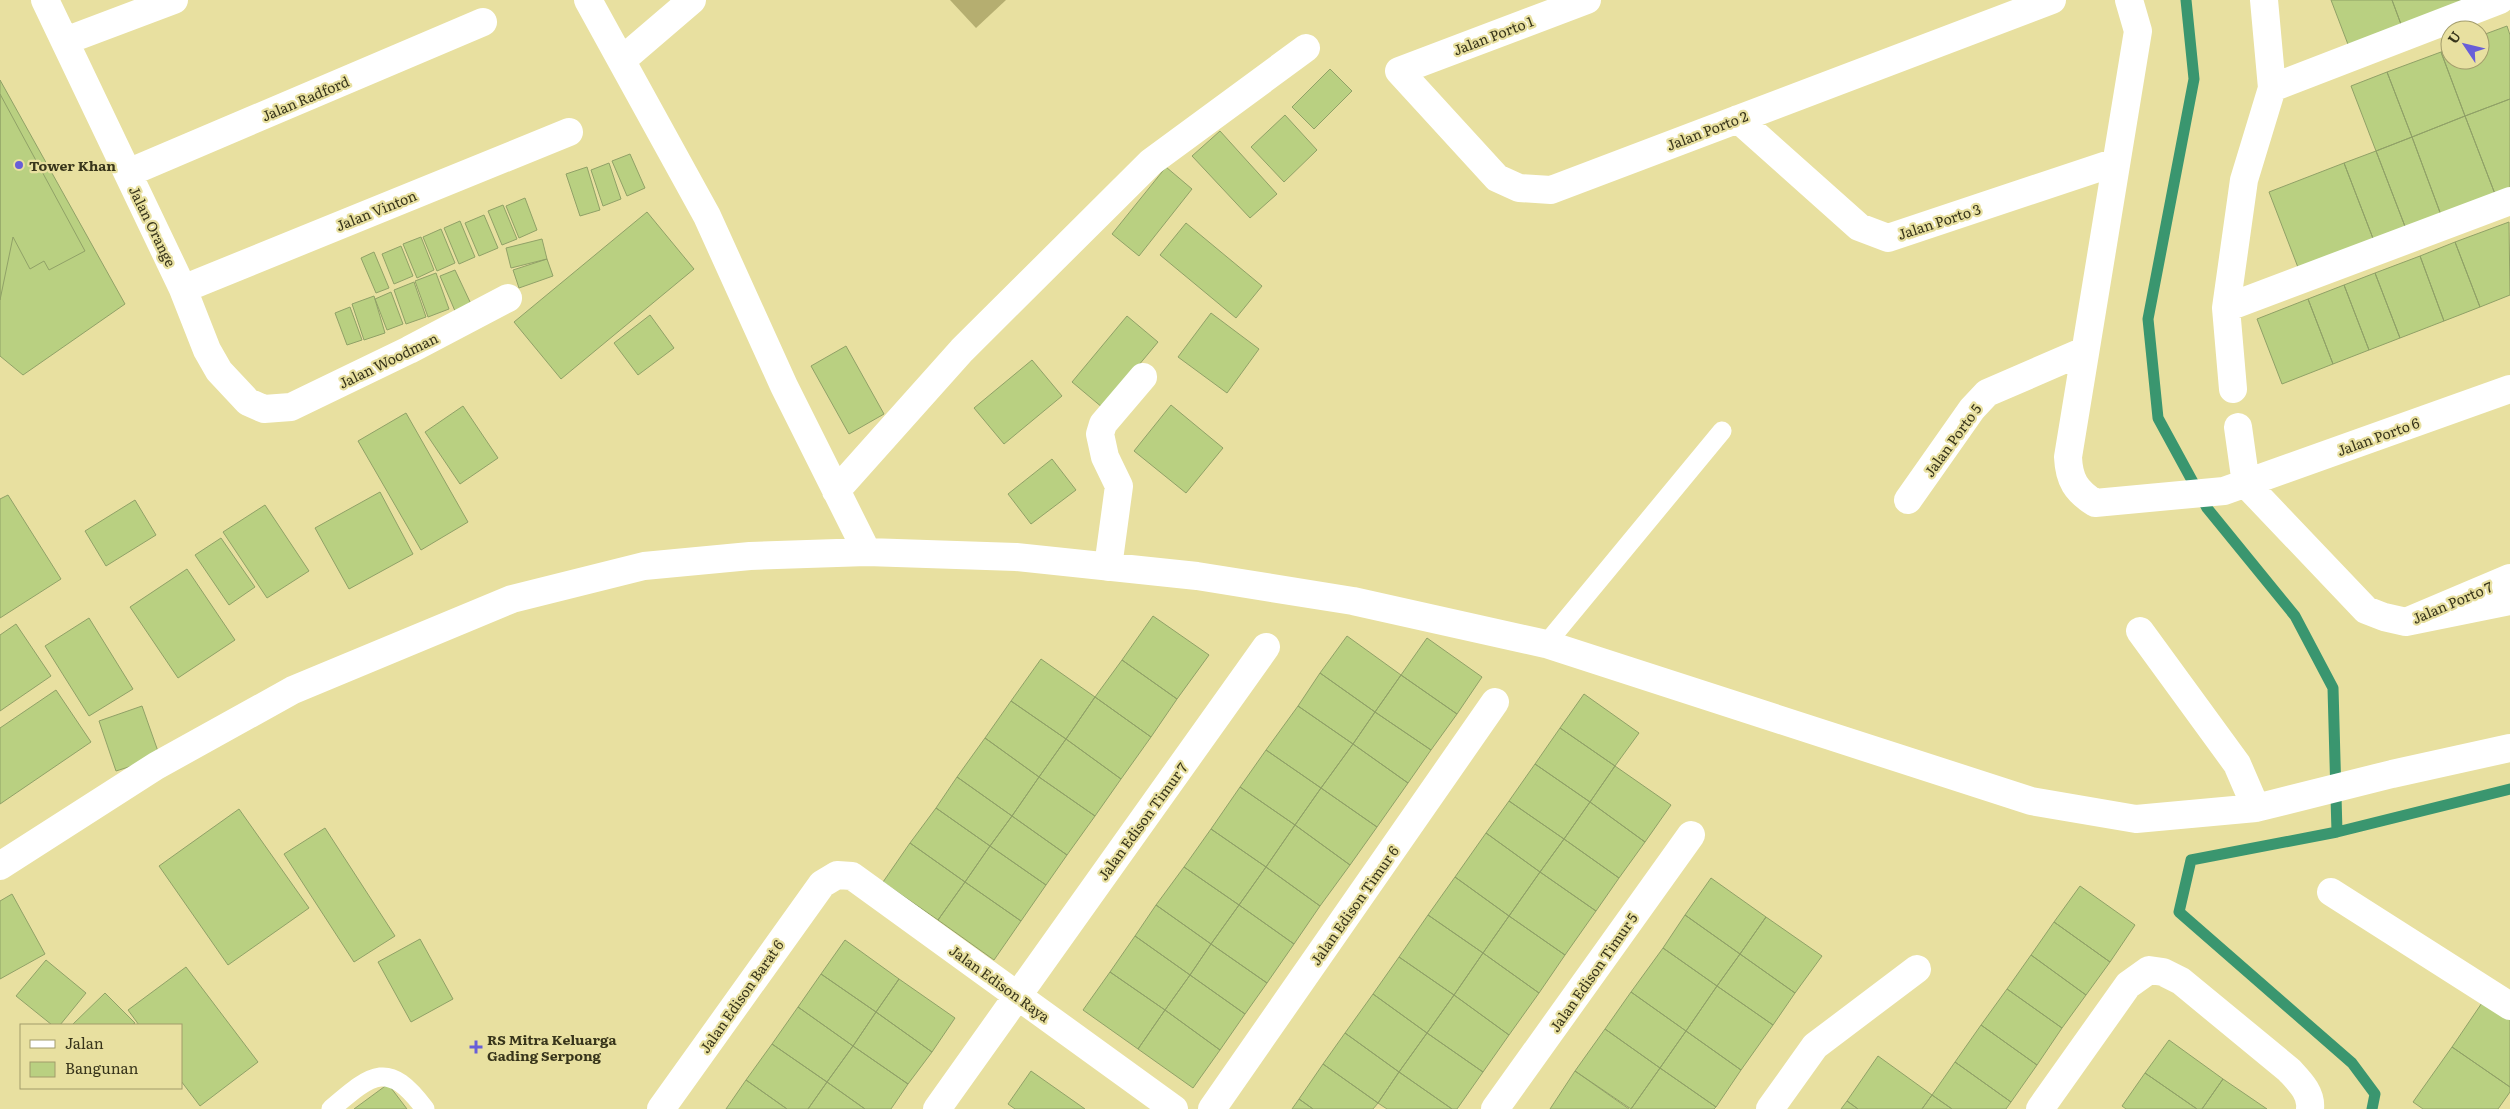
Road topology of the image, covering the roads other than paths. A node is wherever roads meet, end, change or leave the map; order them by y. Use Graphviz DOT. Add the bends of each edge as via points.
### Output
graph roads {
  1 [pos="45,0"];
  2 [pos="174,0"];
  3 [pos="588,0"];
  4 [pos="692,0"];
  5 [pos="1587,0"];
  6 [pos="2052,0"];
  7 [pos="2129,0"];
  8 [pos="2264,0"];
  9 [pos="2500,0"];
  10 [pos="483,22"];
  11 [pos="65,41"];
  12 [pos="1306,48"];
  13 [pos="622,60"];
  14 [pos="1399,71"];
  15 [pos="2272,88"];
  16 [pos="1738,119"];
  17 [pos="569,132"];
  18 [pos="2116,162"];
  19 [pos="128,173"];
  20 [pos="2510,201"];
  21 [pos="183,289"];
  22 [pos="508,298"];
  23 [pos="2226,308"];
  24 [pos="2084,351"];
  25 [pos="1143,377"];
  26 [pos="2234,389"];
  27 [pos="2510,389"];
  28 [pos="264,409"];
  29 [pos="2238,427"];
  30 [pos="1722,431"];
  31 [pos="2235,488"];
  32 [pos="836,491"];
  33 [pos="1908,500"];
  34 [pos="867,552"];
  35 [pos="1108,567"];
  36 [pos="2510,578"];
  37 [pos="2510,601"];
  38 [pos="2406,622"];
  39 [pos="2140,630"];
  40 [pos="1546,644"];
  41 [pos="1266,647"];
  42 [pos="1495,702"];
  43 [pos="2510,748"];
  44 [pos="2256,808"];
  45 [pos="1691,835"];
  46 [pos="0,866"];
  47 [pos="822,884"];
  48 [pos="2331,892"];
  49 [pos="1917,969"];
  50 [pos="1018,996"];
  51 [pos="2510,1006"];
  52 [pos="331,1109"];
  53 [pos="425,1109"];
  54 [pos="661,1109"];
  55 [pos="937,1109"];
  56 [pos="1174,1109"];
  57 [pos="1212,1109"];
  58 [pos="1495,1109"];
  59 [pos="1770,1109"];
  60 [pos="2040,1109"];
  61 [pos="2310,1109"];
  1 -- 11 [label="street, Jalan Orange"];
  2 -- 11 [label="street"];
  3 -- 13 [label="street"];
  4 -- 13 [label="street"];
  5 -- 14 [label="street, Jalan Porto 1"];
  6 -- 16 [label="street, Jalan Porto 2"];
  7 -- 18 [label="street, Jalan Porto 6" via="2138,32"];
  8 -- 15 [label="street"];
  9 -- 15 [label="street"];
  10 -- 19 [label="street, Jalan Radford"];
  11 -- 19 [label="street, Jalan Orange"];
  12 -- 32 [label="street" via="1151,162 962,350"];
  13 -- 32 [label="street" via="707,216"];
  14 -- 16 [label="street, Jalan Porto 2" via="1496,178 1519,188 1551,190"];
  15 -- 23 [label="street" via="2244,180"];
  16 -- 18 [label="street, Jalan Porto 3" via="1859,227 1888,238"];
  17 -- 21 [label="street, Jalan Vinton"];
  18 -- 24 [label="street, Jalan Porto 6"];
  19 -- 21 [label="street, Jalan Orange"];
  20 -- 23 [label="street"];
  21 -- 28 [label="street, Jalan Orange" via="207,350 219,371 248,402"];
  22 -- 28 [label="street, Jalan Woodman" via="291,407"];
  23 -- 26 [label="street"];
  24 -- 31 [label="street, Jalan Porto 6" via="2068,457 2069,472 2080,494 2096,503"];
  24 -- 33 [label="street, Jalan Porto 5" via="1987,393 1972,409"];
  25 -- 35 [label="street" via="1103,424 1100,434 1105,457 1119,486"];
  27 -- 31 [label="street, Jalan Porto 6"];
  29 -- 31 [label="street"];
  30 -- 40 [label="lane"];
  31 -- 38 [label="street" via="2366,610"];
  32 -- 34 [label="street"];
  34 -- 35 [label="street" via="1016,557"];
  34 -- 46 [label="street" via="750,556 644,566 512,599 293,690 156,766"];
  35 -- 40 [label="street" via="1197,576 1353,601"];
  36 -- 38 [label="street, Jalan Porto 7"];
  37 -- 38 [label="street, Jalan Porto 7"];
  39 -- 44 [label="street" via="2237,764"];
  40 -- 44 [label="street" via="2031,801 2136,819"];
  41 -- 50 [label="street, Jalan Edison Timur 7"];
  42 -- 57 [label="street, Jalan Edison Timur 6"];
  43 -- 44 [label="street"];
  45 -- 58 [label="street, Jalan Edison Timur 5"];
  47 -- 50 [label="street, Jalan Edison Raya" via="838,876 852,876"];
  47 -- 54 [label="street, Jalan Edison Barat 6"];
  48 -- 51 [label="street"];
  49 -- 59 [label="street" via="1815,1046"];
  50 -- 55 [label="street, Jalan Edison Timur 7"];
  50 -- 56 [label="street, Jalan Edison Raya"];
  52 -- 53 [label="lane" via="352,1091 379,1076 394,1077"];
  60 -- 61 [label="street" via="2128,985 2149,970 2163,972 2181,981 2289,1070 2303,1085 2311,1102"];
}
